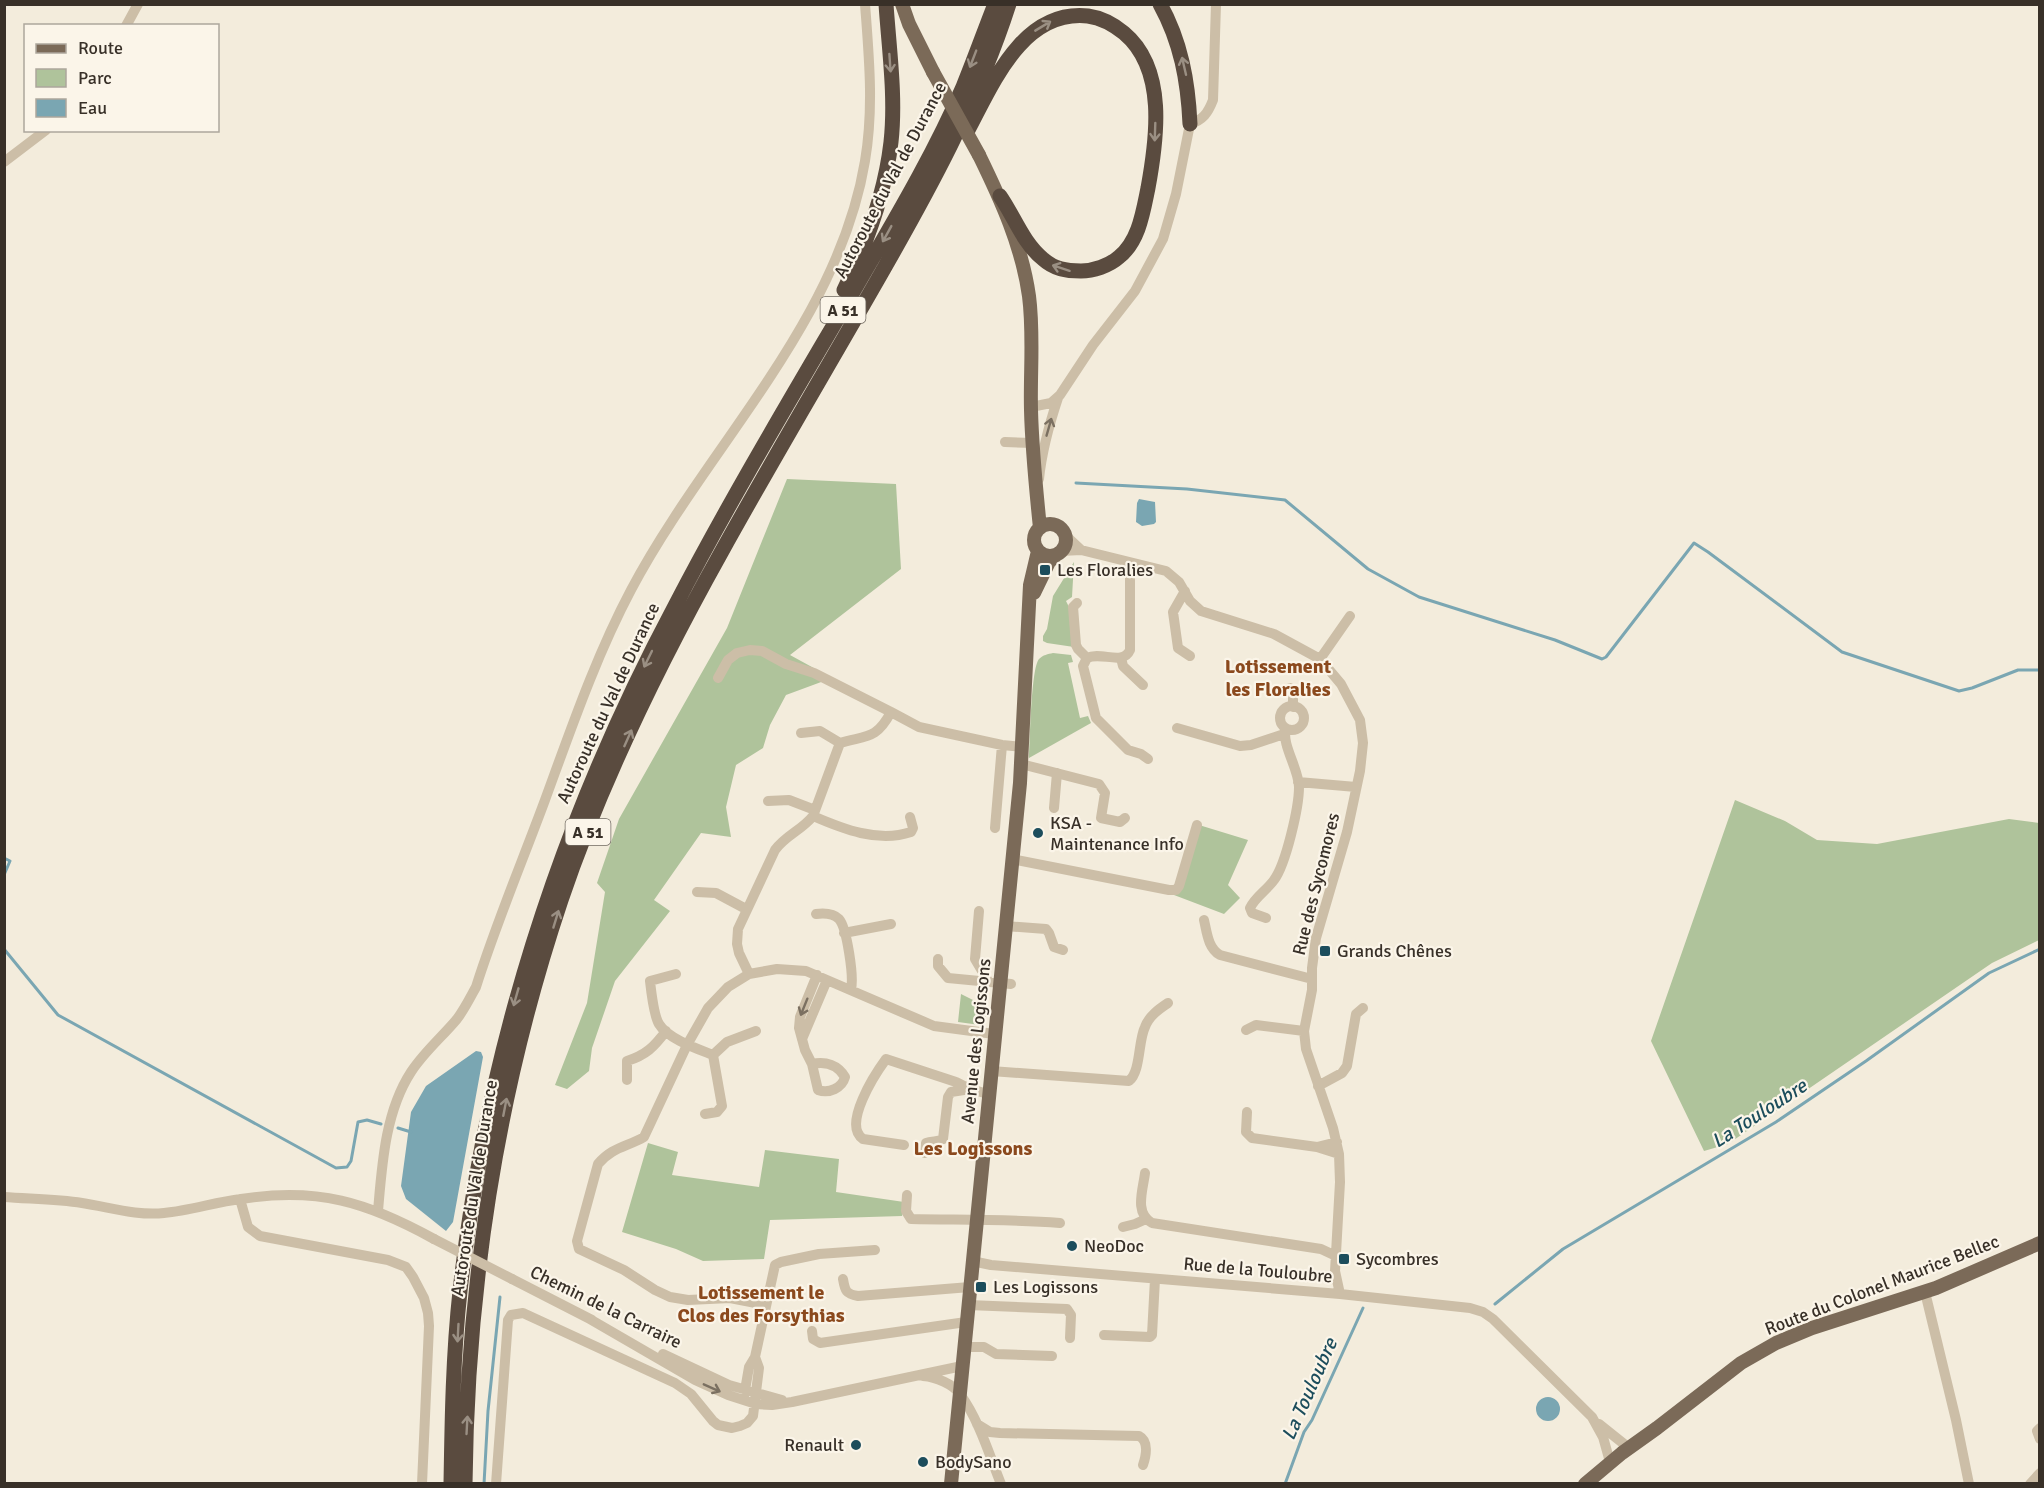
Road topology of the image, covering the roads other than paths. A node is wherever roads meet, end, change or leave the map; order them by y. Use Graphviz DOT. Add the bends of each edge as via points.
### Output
graph roads {
  1 [pos="138,4"];
  2 [pos="865,4"];
  3 [pos="886,4"];
  4 [pos="902,4"];
  5 [pos="995,4"];
  6 [pos="1009,4"];
  7 [pos="1160,4"];
  8 [pos="1216,4"];
  9 [pos="127,24"];
  10 [pos="1190,124"];
  11 [pos="43,132"];
  12 [pos="4,162"];
  13 [pos="1000,196"];
  14 [pos="899,243"];
  15 [pos="1060,395"];
  16 [pos="1031,409"];
  17 [pos="1005,442"];
  18 [pos="1033,443"];
  19 [pos="1037,503"];
  20 [pos="1044,526"];
  21 [pos="1065,535"];
  22 [pos="1081,550"];
  23 [pos="1038,551"];
  24 [pos="1058,553"];
  25 [pos="1130,563"];
  26 [pos="1185,591"];
  27 [pos="1030,601"];
  28 [pos="1077,603"];
  29 [pos="674,607"];
  30 [pos="1350,616"];
  31 [pos="1190,656"];
  32 [pos="1087,658"];
  33 [pos="1121,658"];
  34 [pos="1320,659"];
  35 [pos="718,678"];
  36 [pos="1143,685"];
  37 [pos="1290,688"];
  38 [pos="1293,707"];
  39 [pos="891,712"];
  40 [pos="1177,728"];
  41 [pos="1285,731"];
  42 [pos="801,733"];
  43 [pos="840,743"];
  44 [pos="1002,746"];
  45 [pos="1022,747"];
  46 [pos="1148,759"];
  47 [pos="1021,764"];
  48 [pos="1057,774"];
  49 [pos="1298,782"];
  50 [pos="1356,788"];
  51 [pos="768,801"];
  52 [pos="1054,808"];
  53 [pos="814,813"];
  54 [pos="910,817"];
  55 [pos="1125,818"];
  56 [pos="1197,825"];
  57 [pos="995,828"];
  58 [pos="1012,859"];
  59 [pos="697,892"];
  60 [pos="746,909"];
  61 [pos="979,911"];
  62 [pos="816,914"];
  63 [pos="1266,918"];
  64 [pos="1204,920"];
  65 [pos="891,924"];
  66 [pos="1005,926"];
  67 [pos="844,933"];
  68 [pos="1063,950"];
  69 [pos="938,959"];
  70 [pos="676,974"];
  71 [pos="749,974"];
  72 [pos="822,977"];
  73 [pos="1312,979"];
  74 [pos="1000,982"];
  75 [pos="851,989"];
  76 [pos="1168,1003"];
  77 [pos="1363,1008"];
  78 [pos="1246,1030"];
  79 [pos="666,1031"];
  80 [pos="756,1031"];
  81 [pos="1304,1031"];
  82 [pos="994,1034"];
  83 [pos="687,1045"];
  84 [pos="713,1056"];
  85 [pos="812,1064"];
  86 [pos="991,1071"];
  87 [pos="627,1080"];
  88 [pos="1318,1086"];
  89 [pos="970,1089"];
  90 [pos="988,1094"];
  91 [pos="1247,1112"];
  92 [pos="705,1114"];
  93 [pos="1337,1142"];
  94 [pos="904,1145"];
  95 [pos="1317,1147"];
  96 [pos="925,1153"];
  97 [pos="1339,1154"];
  98 [pos="1145,1173"];
  99 [pos="907,1195"];
  100 [pos="4,1197"];
  101 [pos="240,1199"];
  102 [pos="378,1211"];
  103 [pos="1146,1219"];
  104 [pos="976,1221"];
  105 [pos="1060,1223"];
  106 [pos="1123,1227"];
  107 [pos="1336,1242"];
  108 [pos="2040,1243"];
  109 [pos="1321,1249"];
  110 [pos="875,1250"];
  111 [pos="1335,1256"];
  112 [pos="972,1261"];
  113 [pos="1335,1271"];
  114 [pos="843,1279"];
  115 [pos="1155,1279"];
  116 [pos="970,1287"];
  117 [pos="1926,1292"];
  118 [pos="1326,1293"];
  119 [pos="1340,1294"];
  120 [pos="766,1305"];
  121 [pos="968,1305"];
  122 [pos="588,1318"];
  123 [pos="966,1322"];
  124 [pos="812,1331"];
  125 [pos="1104,1335"];
  126 [pos="1070,1338"];
  127 [pos="964,1347"];
  128 [pos="1052,1356"];
  129 [pos="755,1357"];
  130 [pos="962,1366"];
  131 [pos="914,1376"];
  132 [pos="959,1392"];
  133 [pos="744,1395"];
  134 [pos="756,1399"];
  135 [pos="1592,1418"];
  136 [pos="977,1424"];
  137 [pos="2040,1428"];
  138 [pos="2040,1439"];
  139 [pos="1627,1449"];
  140 [pos="1610,1462"];
  141 [pos="1143,1466"];
  142 [pos="2040,1473"];
  143 [pos="422,1484"];
  144 [pos="451,1484"];
  145 [pos="465,1484"];
  146 [pos="496,1484"];
  147 [pos="951,1484"];
  148 [pos="1001,1484"];
  149 [pos="1585,1484"];
  150 [pos="1969,1484"];
  151 [pos="2030,1484"];
  1 -- 9 [label="street"];
  2 -- 102 [label="street" via="870,127 865,163 845,234 805,319 670,523 630,591 567,739 476,987 458,1018 432,1045 399,1093 391,1118"];
  3 -- 29 [label="highway, one-way" via="891,141 881,195 867,239 826,325 702,545"];
  4 -- 13 [label="main road, bridge" via="913,33"];
  5 -- 29 [label="highway, Autoroute du Val de Durance / A 51, one-way" via="962,88 924,166"];
  6 -- 14 [label="highway, Autoroute du Val de Durance / A 51" via="971,102"];
  10 -- 7 [label="highway, one-way" via="1183,62"];
  8 -- 10 [label="street" via="1213,100 1200,121"];
  10 -- 15 [label="street" via="1162,239 1135,291"];
  11 -- 12 [label="street"];
  14 -- 13 [label="highway, one-way" via="931,200 992,85 1018,46 1037,28 1056,19 1077,15 1109,22 1132,40 1140,52 1154,97 1151,170 1141,221 1127,249 1119,258 1098,268 1062,270 1036,253"];
  13 -- 16 [label="main road" via="1029,295"];
  145 -- 14 [label="highway, Autoroute du Val de Durance / A 51, one-way" via="470,1349 493,1167 530,1003 562,898 601,796 650,689 722,552"];
  15 -- 16 [label="street" via="1051,403"];
  19 -- 15 [label="street, one-way" via="1042,454"];
  16 -- 18 [label="main road"];
  17 -- 18 [label="street"];
  18 -- 19 [label="main road"];
  19 -- 20 [label="main road"];
  20 -- 21 [label="main road" via="1059,527"];
  20 -- 23 [label="main road" via="1036,532 1034,542"];
  21 -- 22 [label="street"];
  21 -- 24 [label="main road" via="1065,544"];
  22 -- 24 [label="street"];
  22 -- 25 [label="street"];
  23 -- 24 [label="main road" via="1046,556"];
  23 -- 27 [label="main road, Avenue des Logissons"];
  24 -- 27 [label="main road, Avenue des Logissons" via="1049,562"];
  25 -- 26 [label="street" via="1166,571"];
  25 -- 33 [label="street" via="1130,650"];
  26 -- 31 [label="street" via="1173,612 1178,648"];
  26 -- 34 [label="street" via="1201,611 1274,634"];
  27 -- 45 [label="main road, Avenue des Logissons"];
  28 -- 32 [label="street" via="1073,607 1077,645"];
  29 -- 144 [label="highway, Autoroute du Val de Durance / A 51, one-way" via="577,817 515,1000 476,1177 460,1294"];
  30 -- 34 [label="street"];
  32 -- 33 [label="street"];
  32 -- 46 [label="street" via="1083,666 1096,718 1128,750"];
  33 -- 36 [label="street" via="1123,666"];
  34 -- 50 [label="street, Rue des Sycomores" via="1341,684 1360,720 1363,744"];
  35 -- 39 [label="street" via="737,653 762,651"];
  37 -- 38 [label="street"];
  38 -- 41 [label="street" via="1285,708 1280,715"];
  38 -- 41 [label="street" via="1300,710 1303,720 1297,729"];
  39 -- 43 [label="street" via="883,727 872,735"];
  39 -- 44 [label="street" via="919,728"];
  40 -- 41 [label="street" via="1246,746"];
  41 -- 49 [label="street"];
  42 -- 43 [label="street" via="820,731"];
  43 -- 53 [label="street"];
  44 -- 45 [label="street"];
  44 -- 57 [label="street"];
  45 -- 47 [label="main road, Avenue des Logissons"];
  47 -- 48 [label="street"];
  47 -- 58 [label="main road, Avenue des Logissons"];
  48 -- 52 [label="street"];
  48 -- 55 [label="street" via="1099,784 1105,793 1101,818 1120,822"];
  49 -- 50 [label="street"];
  49 -- 63 [label="street" via="1287,851 1275,879 1250,908 1252,913"];
  50 -- 73 [label="street, Rue des Sycomores" via="1316,938"];
  51 -- 53 [label="street" via="789,800"];
  53 -- 54 [label="street" via="851,831 894,836 911,832"];
  53 -- 60 [label="street" via="807,824 775,850"];
  56 -- 58 [label="street" via="1176,890"];
  58 -- 66 [label="main road, Avenue des Logissons"];
  59 -- 60 [label="street" via="716,893"];
  60 -- 71 [label="street" via="737,944"];
  61 -- 74 [label="street" via="975,959"];
  62 -- 67 [label="street" via="838,918"];
  64 -- 73 [label="street" via="1210,944 1220,955"];
  65 -- 67 [label="street"];
  66 -- 68 [label="street" via="1046,929 1054,947"];
  66 -- 74 [label="main road, Avenue des Logissons"];
  67 -- 75 [label="street" via="853,975"];
  69 -- 74 [label="street" via="938,966 948,978"];
  70 -- 79 [label="street" via="650,981 659,1024"];
  71 -- 72 [label="street" via="792,969"];
  71 -- 83 [label="street" via="728,987 708,1008"];
  72 -- 75 [label="street"];
  72 -- 85 [label="street" via="801,1040"];
  73 -- 81 [label="street, Rue des Sycomores"];
  74 -- 82 [label="main road, Avenue des Logissons"];
  75 -- 82 [label="street" via="934,1026"];
  76 -- 86 [label="street" via="1149,1018 1129,1081"];
  77 -- 88 [label="street" via="1356,1014 1347,1066"];
  78 -- 81 [label="street" via="1256,1026"];
  79 -- 83 [label="street"];
  79 -- 87 [label="street" via="656,1045 627,1061"];
  80 -- 84 [label="street" via="727,1042"];
  81 -- 88 [label="street, Rue des Sycomores"];
  82 -- 86 [label="main road, Avenue des Logissons"];
  83 -- 84 [label="street"];
  83 -- 120 [label="street" via="644,1137 604,1156 598,1164 577,1241 579,1249 670,1297 730,1298"];
  84 -- 92 [label="street" via="722,1106 717,1112"];
  86 -- 90 [label="main road, Avenue des Logissons"];
  88 -- 93 [label="street, Rue des Sycomores"];
  89 -- 90 [label="street"];
  89 -- 94 [label="street" via="886,1059 860,1106 855,1130 863,1139"];
  89 -- 96 [label="street" via="951,1092 943,1139 926,1143"];
  90 -- 104 [label="main road, Avenue des Logissons"];
  91 -- 95 [label="street" via="1246,1131 1252,1138"];
  93 -- 95 [label="street"];
  93 -- 97 [label="street, Rue des Sycomores"];
  95 -- 97 [label="street"];
  97 -- 107 [label="street, Rue des Sycomores"];
  98 -- 103 [label="street" via="1141,1208"];
  99 -- 104 [label="street" via="906,1211 911,1219"];
  100 -- 101 [label="street, Chemin de la Carraire" via="141,1213"];
  101 -- 102 [label="street, Chemin de la Carraire" via="301,1195"];
  101 -- 143 [label="street" via="248,1227 260,1236 388,1260 406,1267 413,1277 424,1298 429,1326"];
  102 -- 122 [label="street, Chemin de la Carraire, bridge"];
  103 -- 106 [label="street"];
  103 -- 109 [label="street"];
  104 -- 105 [label="street"];
  104 -- 112 [label="main road, Avenue des Logissons"];
  107 -- 109 [label="street"];
  107 -- 111 [label="street, Rue des Sycomores"];
  108 -- 117 [label="main road, Route du Colonel Maurice Bellec"];
  109 -- 111 [label="street"];
  110 -- 120 [label="street" via="819,1254 781,1262 773,1270"];
  111 -- 113 [label="street, Rue des Sycomores"];
  112 -- 115 [label="street, Rue de la Touloubre"];
  112 -- 116 [label="main road, Avenue des Logissons"];
  113 -- 118 [label="street"];
  113 -- 119 [label="street"];
  114 -- 116 [label="street" via="845,1291 858,1296"];
  115 -- 118 [label="street, Rue de la Touloubre"];
  115 -- 125 [label="street" via="1152,1335"];
  116 -- 121 [label="main road, Avenue des Logissons"];
  117 -- 139 [label="main road, Route du Colonel Maurice Bellec" via="1776,1343 1741,1363"];
  117 -- 150 [label="street"];
  118 -- 119 [label="street, Rue de la Touloubre"];
  119 -- 135 [label="street, Rue de la Touloubre" via="1483,1312"];
  120 -- 129 [label="street"];
  121 -- 123 [label="main road, Avenue des Logissons"];
  121 -- 126 [label="street" via="1067,1310 1071,1315"];
  122 -- 133 [label="street, Chemin de la Carraire"];
  122 -- 133 [label="street, one-way" via="694,1380"];
  123 -- 124 [label="street" via="820,1343 813,1339"];
  123 -- 127 [label="main road, Avenue des Logissons"];
  127 -- 128 [label="street" via="984,1347 996,1354"];
  127 -- 130 [label="main road, Avenue des Logissons"];
  129 -- 133 [label="street"];
  129 -- 134 [label="street" via="759,1368"];
  130 -- 131 [label="street"];
  130 -- 132 [label="main road, Avenue des Logissons"];
  131 -- 132 [label="street" via="938,1379"];
  131 -- 134 [label="street" via="772,1405"];
  132 -- 136 [label="street"];
  132 -- 147 [label="main road, Avenue des Logissons"];
  133 -- 134 [label="street"];
  134 -- 146 [label="street" via="753,1416 747,1423 732,1428 718,1425 691,1394 675,1383 517,1312 508,1320"];
  135 -- 139 [label="street"];
  135 -- 140 [label="street, Rue de la Touloubre"];
  136 -- 141 [label="street" via="1000,1433 1139,1436 1146,1443"];
  136 -- 148 [label="street"];
  137 -- 138 [label="street"];
  139 -- 140 [label="main road, Route du Colonel Maurice Bellec"];
  140 -- 149 [label="main road, Route du Colonel Maurice Bellec"];
  142 -- 151 [label="street"];
}
